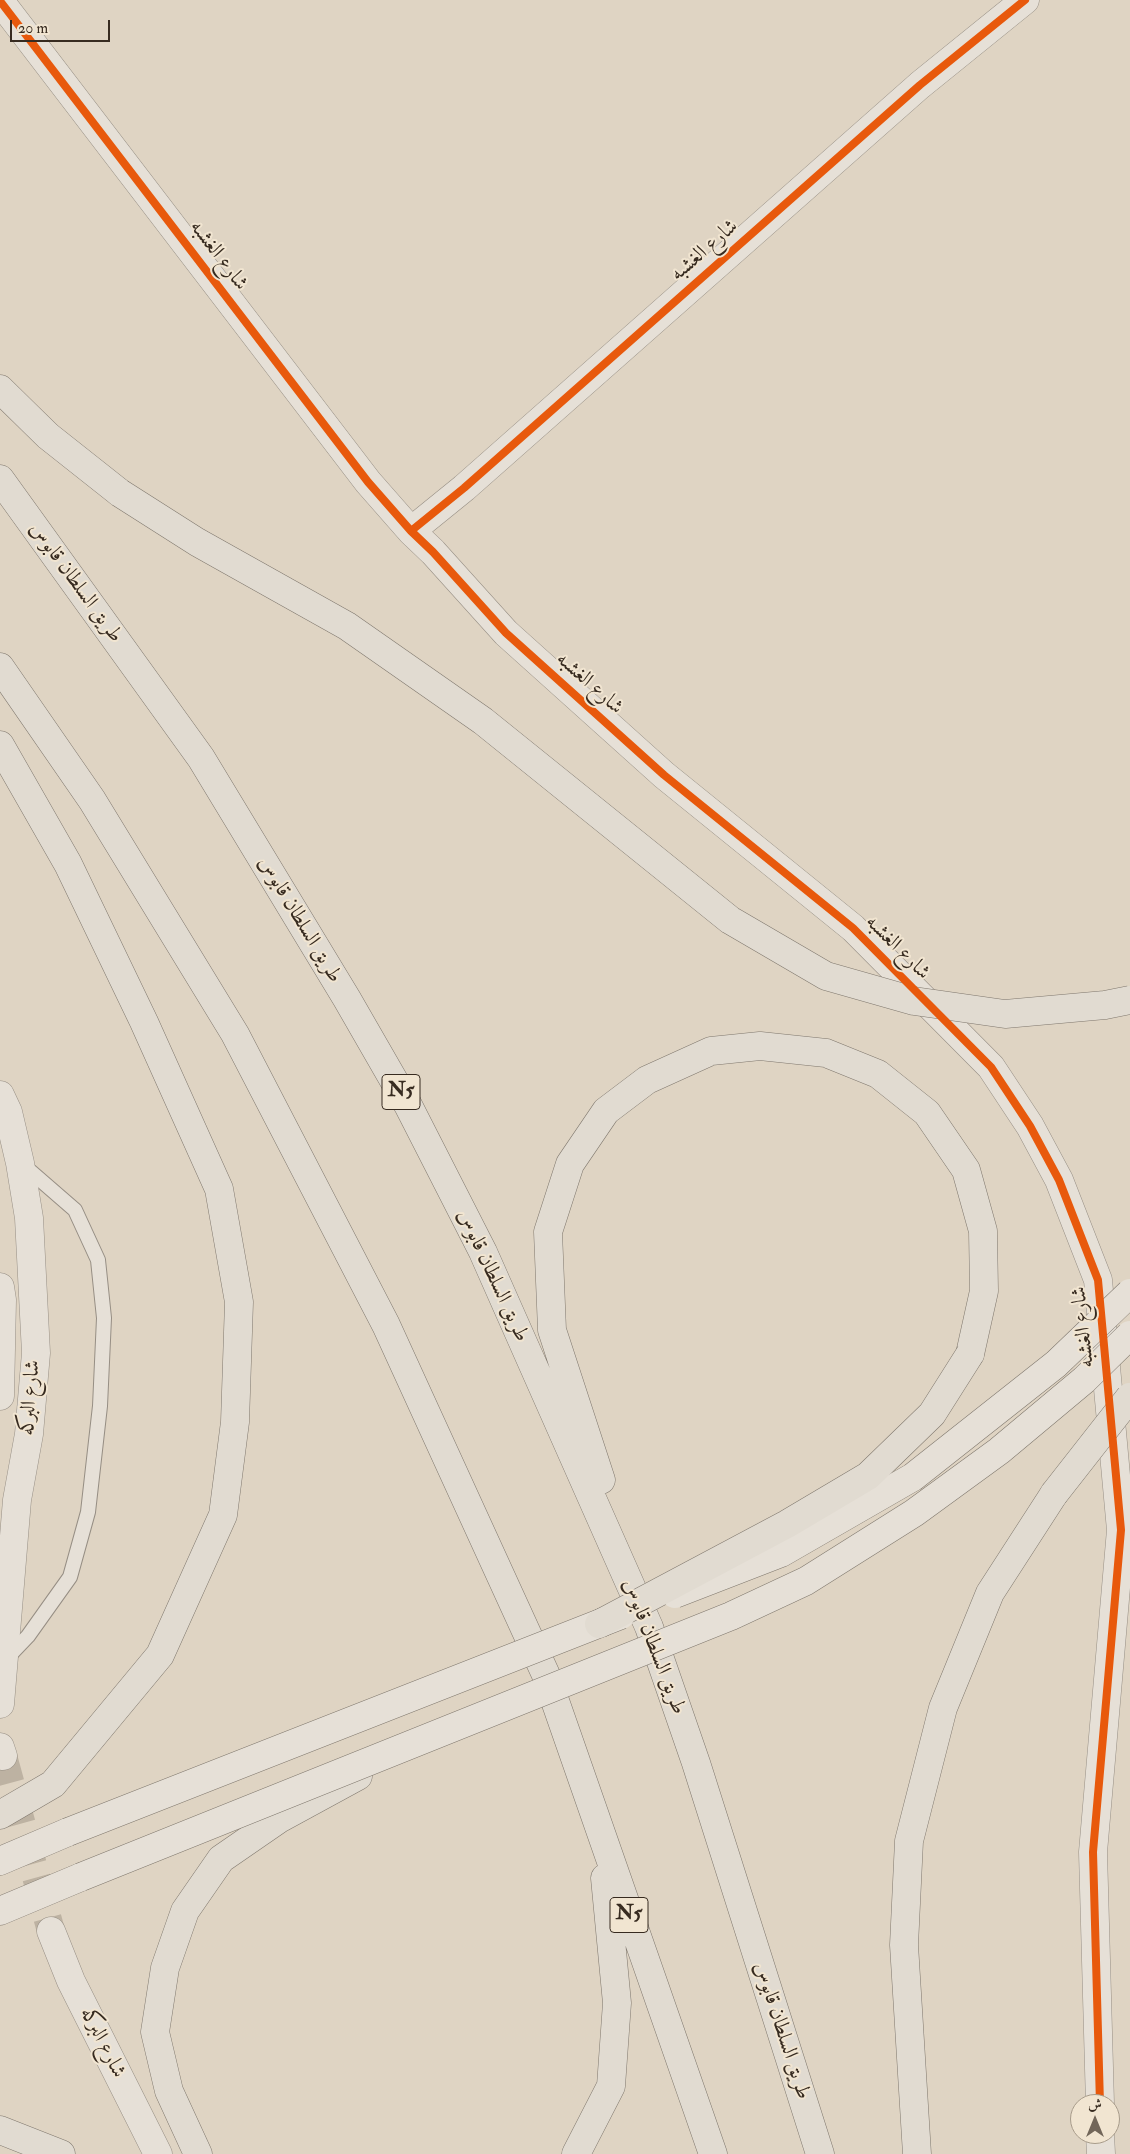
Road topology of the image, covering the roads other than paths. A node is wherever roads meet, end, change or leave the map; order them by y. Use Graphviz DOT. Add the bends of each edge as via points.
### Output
graph roads {
  1 [pos="1025,0"];
  2 [pos="0,1"];
  3 [pos="0,389"];
  4 [pos="0,478"];
  5 [pos="411,531"];
  6 [pos="0,667"];
  7 [pos="0,745"];
  8 [pos="1130,1000"];
  9 [pos="0,1095"];
  10 [pos="20,1163"];
  11 [pos="0,1286"];
  12 [pos="1130,1293"];
  13 [pos="1130,1335"];
  14 [pos="0,1396"];
  15 [pos="1130,1397"];
  16 [pos="599,1624"];
  17 [pos="648,1627"];
  18 [pos="5,1660"];
  19 [pos="546,1675"];
  20 [pos="0,1704"];
  21 [pos="421,1741"];
  22 [pos="0,1815"];
  23 [pos="0,1862"];
  24 [pos="0,1911"];
  25 [pos="51,1931"];
  26 [pos="1100,2094"];
  27 [pos="0,2130"];
  28 [pos="61,2154"];
  29 [pos="158,2154"];
  30 [pos="198,2154"];
  31 [pos="576,2154"];
  32 [pos="713,2154"];
  33 [pos="820,2154"];
  34 [pos="917,2154"];
  1 -- 5 [label="street, شارع الغشبه" via="920,84 464,488"];
  2 -- 5 [label="street, شارع الغشبه" via="368,482"];
  3 -- 8 [label="highway, bridge" via="48,436 120,493 197,542 347,626 483,721 730,920 826,976 914,1001 1005,1014"];
  4 -- 17 [label="highway, طريق السلطان قابوس / N5" via="201,758 403,1096 483,1252"];
  5 -- 26 [label="street, شارع الغشبه" via="506,633 664,775 853,928 991,1067 1030,1126 1059,1180 1098,1280 1121,1530 1093,1852"];
  6 -- 19 [label="highway, N5" via="92,800 236,1034 386,1324"];
  7 -- 22 [label="highway" via="68,864 219,1189 239,1302 235,1422 223,1515 160,1655 53,1784"];
  9 -- 10 [label="street, شارع البركه" via="8,1112"];
  10 -- 18 [label="street, شارع البركه" via="29,1218 36,1353 29,1434 17,1500"];
  10 -- 18 [label="lane" via="75,1210 98,1260 104,1318 100,1406 88,1512 70,1576 28,1636"];
  11 -- 14 [label="street, شارع البركه"];
  12 -- 16 [label="street, bridge" via="1056,1364 913,1477 781,1553"];
  13 -- 21 [label="street, bridge" via="1084,1380 999,1451 914,1513 806,1582 731,1616"];
  15 -- 34 [label="highway, bridge" via="1054,1494 990,1593 944,1708 909,1841 904,1945"];
  16 -- 17 [label="highway, bridge" via="787,1524 868,1476 932,1414 970,1354 984,1292 983,1231 966,1170 927,1113 878,1074 826,1053 760,1046 711,1050 646,1080 606,1111 570,1164 548,1232 552,1330"];
  16 -- 23 [label="street, bridge" via="68,1832"];
  17 -- 33 [label="highway, طريق السلطان قابوس / N5" via="696,1763"];
  18 -- 20 [label="street, شارع البركه"];
  19 -- 31 [label="highway" via="606,1883 617,2003 611,2086"];
  19 -- 32 [label="highway, N5"];
  21 -- 24 [label="street, bridge"];
  21 -- 30 [label="highway, bridge" via="279,1819 221,1859 186,1911 165,1968 155,2032 169,2092"];
  25 -- 29 [label="street, شارع البركه" via="71,1981"];
  27 -- 28 [label="highway"];
}
